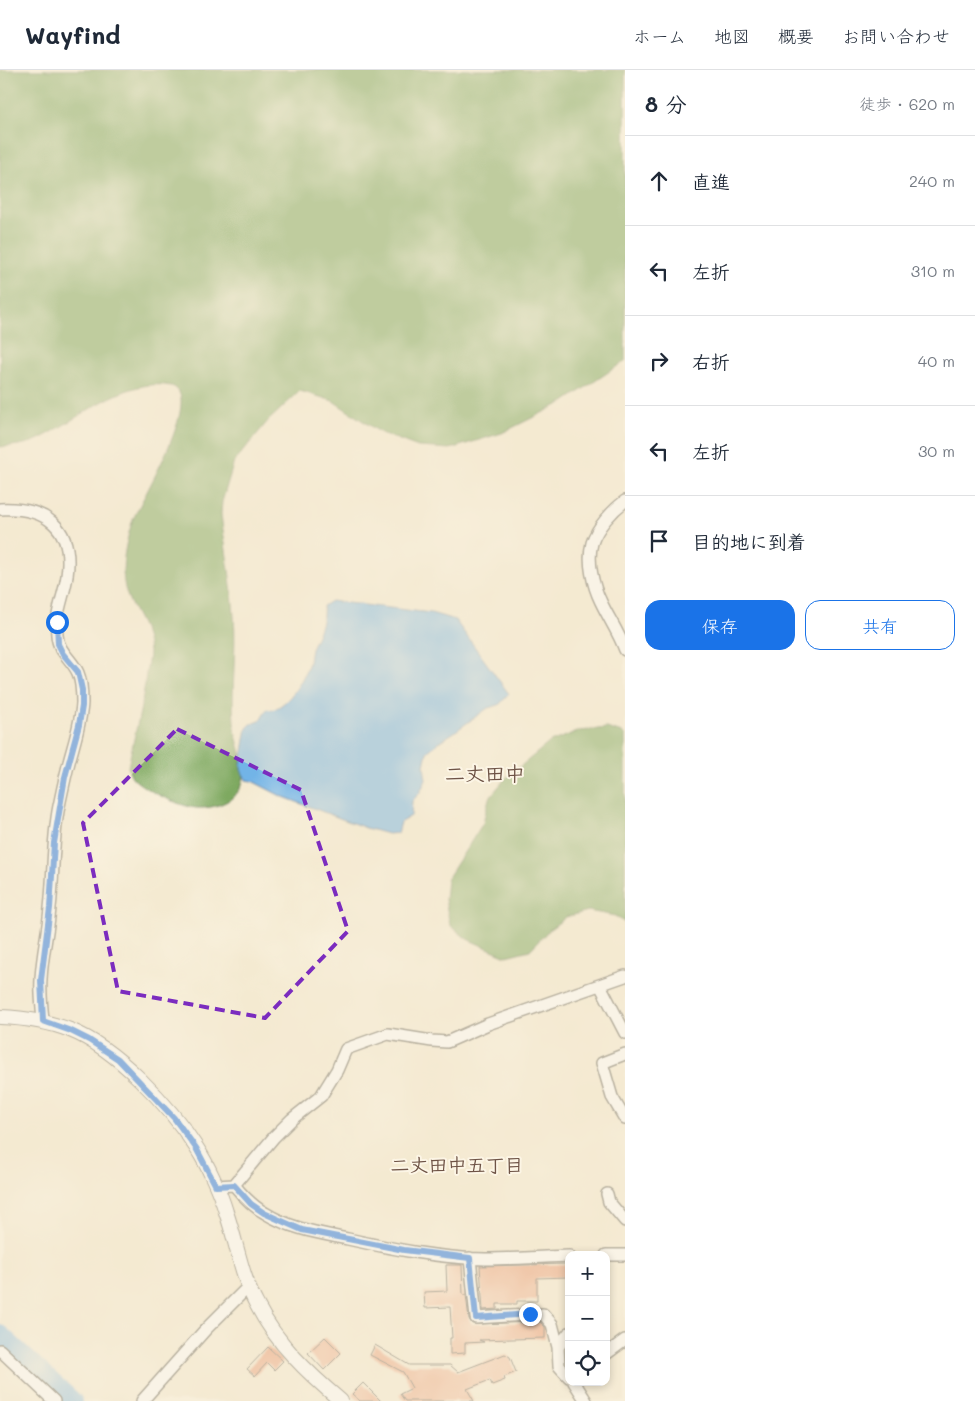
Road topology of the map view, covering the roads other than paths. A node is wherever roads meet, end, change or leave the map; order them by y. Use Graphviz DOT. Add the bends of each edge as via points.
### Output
graph roads {
  1 [pos="625,501"];
  2 [pos="0,509"];
  3 [pos="625,650"];
  4 [pos="625,976"];
  5 [pos="600,985"];
  6 [pos="0,1018"];
  7 [pos="43,1021"];
  8 [pos="625,1033"];
  9 [pos="625,1054"];
  10 [pos="625,1119"];
  11 [pos="234,1185"];
  12 [pos="216,1186"];
  13 [pos="607,1194"];
  14 [pos="625,1221"];
  15 [pos="625,1255"];
  16 [pos="565,1256"];
  17 [pos="610,1257"];
  18 [pos="470,1258"];
  19 [pos="248,1287"];
  20 [pos="565,1338"];
  21 [pos="625,1340"];
  22 [pos="558,1347"];
  23 [pos="0,1350"];
  24 [pos="610,1351"];
  25 [pos="565,1372"];
  26 [pos="576,1386"];
  27 [pos="54,1401"];
  28 [pos="142,1401"];
  29 [pos="340,1401"];
  30 [pos="586,1401"];
  1 -- 3 [label="street" via="615,509 592,542 591,561 600,601"];
  2 -- 7 [label="street" via="38,512 63,536 68,574 57,614 57,636 63,654 78,672 82,690 79,725 65,777 54,843 41,980"];
  4 -- 5 [label="street"];
  5 -- 8 [label="street"];
  5 -- 11 [label="street" via="488,1024 447,1042 388,1034 346,1049 321,1096 292,1118"];
  6 -- 7 [label="street"];
  7 -- 12 [label="street" via="77,1034 118,1059 174,1118 196,1148"];
  9 -- 10 [label="street" via="602,1063 612,1097"];
  11 -- 12 [label="street"];
  11 -- 18 [label="street" via="264,1213 302,1230 404,1250"];
  12 -- 19 [label="street" via="227,1212"];
  13 -- 14 [label="street" via="609,1202"];
  15 -- 17 [label="street"];
  16 -- 18 [label="street"];
  18 -- 22 [label="street" via="476,1318 543,1314 552,1324"];
  19 -- 28 [label="street"];
  19 -- 29 [label="street" via="280,1342"];
  20 -- 22 [label="street"];
  21 -- 24 [label="street"];
  22 -- 25 [label="street" via="560,1366"];
  23 -- 27 [label="street"];
  26 -- 30 [label="street"];
}
